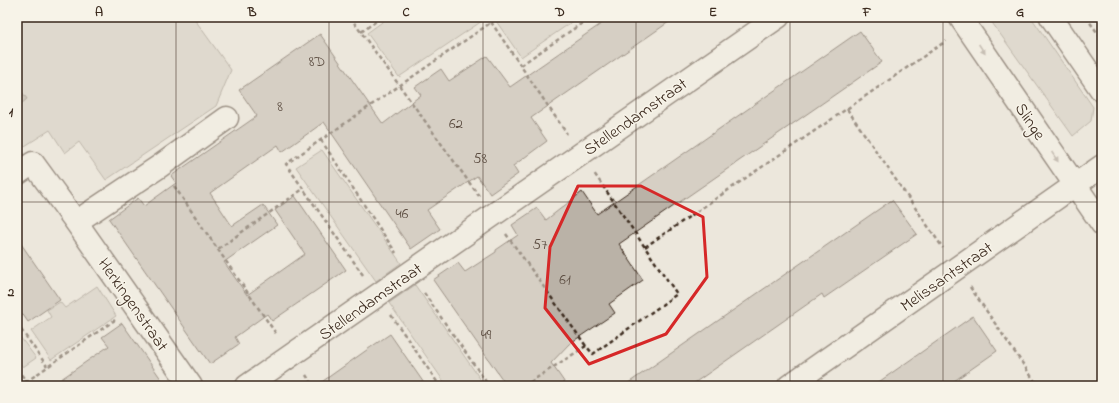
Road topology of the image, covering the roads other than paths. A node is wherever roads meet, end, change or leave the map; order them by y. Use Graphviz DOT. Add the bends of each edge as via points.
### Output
graph roads {
  1 [pos="778,17"];
  2 [pos="1051,17"];
  3 [pos="963,22"];
  4 [pos="1102,91"];
  5 [pos="227,118"];
  6 [pos="1102,166"];
  7 [pos="17,174"];
  8 [pos="1074,185"];
  9 [pos="76,222"];
  10 [pos="1102,224"];
  11 [pos="191,386"];
  12 [pos="247,386"];
  13 [pos="790,386"];
  1 -- 12 [label="street, Stellendamstraat"];
  2 -- 4 [label="street"];
  3 -- 8 [label="street, Slinge, one-way"];
  5 -- 9 [label="street"];
  6 -- 8 [label="street, Melissantstraat"];
  7 -- 9 [label="street, Herkingenstraat" via="33,163"];
  8 -- 10 [label="street, Slinge"];
  8 -- 13 [label="street, Melissantstraat"];
  9 -- 11 [label="street, Herkingenstraat"];
}
